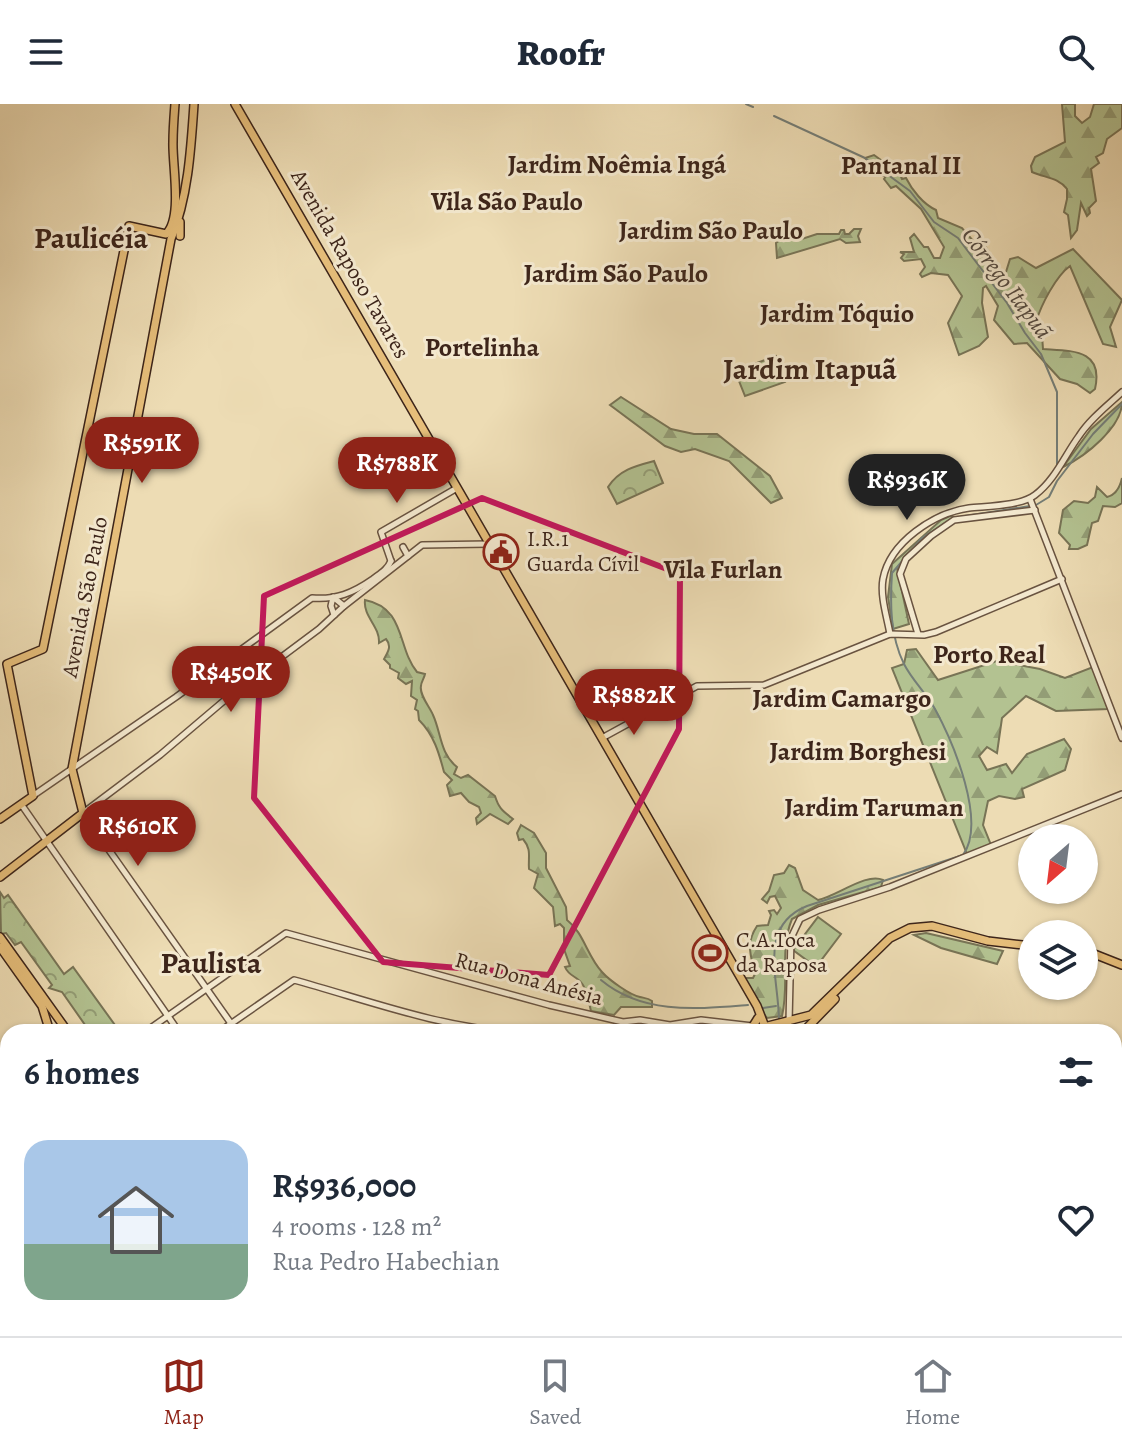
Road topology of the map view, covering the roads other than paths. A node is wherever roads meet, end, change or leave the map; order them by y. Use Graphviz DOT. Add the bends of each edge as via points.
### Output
graph roads {
  1 [pos="175,104"];
  2 [pos="194,104"];
  3 [pos="235,104"];
  4 [pos="188,165"];
  5 [pos="174,166"];
  6 [pos="172,236"];
  7 [pos="1122,392"];
  8 [pos="457,488"];
  9 [pos="1033,505"];
  10 [pos="403,547"];
  11 [pos="492,547"];
  12 [pos="408,556"];
  13 [pos="391,561"];
  14 [pos="400,563"];
  15 [pos="1062,579"];
  16 [pos="346,595"];
  17 [pos="333,597"];
  18 [pos="343,605"];
  19 [pos="334,615"];
  20 [pos="894,633"];
  21 [pos="918,634"];
  22 [pos="1122,738"];
  23 [pos="601,739"];
  24 [pos="72,769"];
  25 [pos="1122,794"];
  26 [pos="33,796"];
  27 [pos="21,804"];
  28 [pos="83,813"];
  29 [pos="0,819"];
  30 [pos="47,842"];
  31 [pos="0,877"];
  32 [pos="0,937"];
  33 [pos="1018,946"];
  34 [pos="0,947"];
  35 [pos="1098,950"];
  36 [pos="1122,962"];
  37 [pos="207,989"];
  38 [pos="751,999"];
  39 [pos="790,1004"];
  40 [pos="167,1016"];
  41 [pos="59,1019"];
  42 [pos="232,1023"];
  43 [pos="787,1023"];
  44 [pos="47,1024"];
  45 [pos="53,1024"];
  46 [pos="62,1024"];
  47 [pos="156,1024"];
  48 [pos="173,1024"];
  49 [pos="455,1024"];
  50 [pos="664,1024"];
  51 [pos="676,1024"];
  52 [pos="732,1024"];
  53 [pos="762,1024"];
  54 [pos="762,1024"];
  55 [pos="782,1024"];
  56 [pos="798,1024"];
  57 [pos="809,1024"];
  58 [pos="811,1024"];
  1 -- 5 [label="main road, Avenida São Paulo"];
  2 -- 4 [label="main road"];
  3 -- 8 [label="main road, Avenida Raposo Tavares"];
  4 -- 5 [label="main road"];
  4 -- 6 [label="main road" via="180,220"];
  5 -- 6 [label="main road, Avenida São Paulo"];
  6 -- 24 [label="main road, Avenida São Paulo"];
  6 -- 26 [label="main road" via="129,226 43,649 7,664"];
  7 -- 9 [label="street" via="1087,425"];
  8 -- 11 [label="main road, Avenida Raposo Tavares"];
  8 -- 13 [label="street" via="381,532"];
  9 -- 15 [label="street"];
  9 -- 20 [label="street" via="957,510 929,522 904,544 892,557 882,583"];
  9 -- 21 [label="street" via="943,526 914,551 900,574"];
  10 -- 12 [label="street"];
  11 -- 12 [label="street" via="422,545"];
  11 -- 23 [label="main road"];
  12 -- 14 [label="street"];
  13 -- 14 [label="street"];
  13 -- 16 [label="street"];
  14 -- 18 [label="street"];
  15 -- 21 [label="street" via="936,632"];
  15 -- 22 [label="street"];
  16 -- 17 [label="street"];
  16 -- 18 [label="street"];
  17 -- 18 [label="street"];
  17 -- 19 [label="street"];
  17 -- 24 [label="street" via="312,598 301,605"];
  18 -- 19 [label="street"];
  19 -- 28 [label="street"];
  20 -- 21 [label="street"];
  20 -- 23 [label="street" via="764,685 697,686"];
  23 -- 38 [label="main road"];
  24 -- 26 [label="street"];
  24 -- 28 [label="main road, Avenida São Paulo"];
  25 -- 39 [label="street" via="800,919 791,938"];
  26 -- 27 [label="main road"];
  27 -- 29 [label="main road"];
  27 -- 30 [label="street"];
  28 -- 30 [label="main road"];
  28 -- 37 [label="street"];
  30 -- 31 [label="main road"];
  30 -- 40 [label="street"];
  32 -- 41 [label="main road"];
  33 -- 58 [label="main road" via="932,926 910,928 890,938"];
  34 -- 44 [label="main road" via="42,1006"];
  35 -- 36 [label="main road"];
  37 -- 40 [label="street"];
  37 -- 42 [label="street"];
  37 -- 50 [label="street, Rua Dona Anésia" via="286,933 549,1005 623,1022"];
  38 -- 53 [label="main road"];
  38 -- 54 [label="main road"];
  39 -- 43 [label="street"];
  39 -- 57 [label="street"];
  40 -- 47 [label="street"];
  40 -- 48 [label="street"];
  41 -- 45 [label="main road"];
  41 -- 46 [label="main road"];
  42 -- 49 [label="street" via="294,980"];
  43 -- 55 [label="main road"];
  43 -- 56 [label="main road"];
  51 -- 52 [label="street, Rua Dona Anésia"];
}
